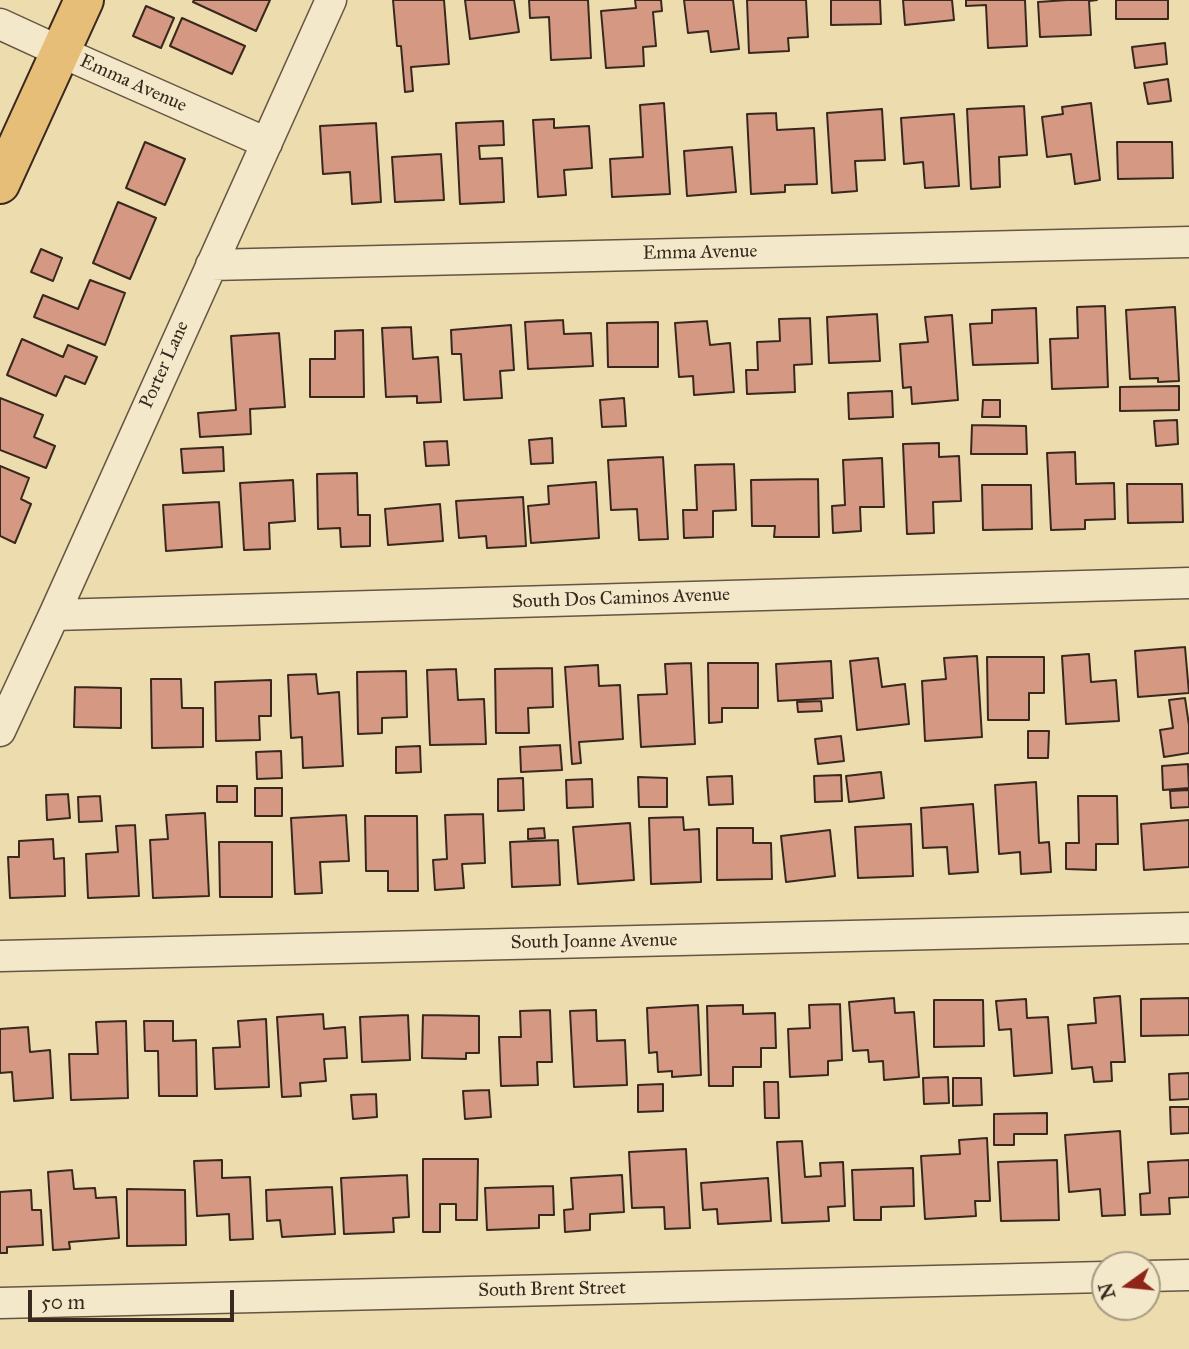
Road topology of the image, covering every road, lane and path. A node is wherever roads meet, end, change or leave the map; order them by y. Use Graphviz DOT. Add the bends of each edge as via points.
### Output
graph roads {
  1 [pos="85,0"];
  2 [pos="331,0"];
  3 [pos="0,24"];
  4 [pos="61,52"];
  5 [pos="267,143"];
  6 [pos="0,184"];
  7 [pos="1189,242"];
  8 [pos="211,265"];
  9 [pos="1189,583"];
  10 [pos="54,615"];
  11 [pos="0,731"];
  12 [pos="1189,928"];
  13 [pos="0,956"];
  14 [pos="1189,1275"];
  15 [pos="1161,1276"];
  16 [pos="1091,1277"];
  17 [pos="0,1303"];
  1 -- 4 [label="main road"];
  2 -- 5 [label="street, Porter Lane"];
  3 -- 4 [label="street, Emma Avenue"];
  4 -- 5 [label="street, Emma Avenue"];
  4 -- 6 [label="main road"];
  5 -- 8 [label="street, Porter Lane"];
  7 -- 8 [label="street, Emma Avenue"];
  8 -- 10 [label="street, Porter Lane"];
  9 -- 10 [label="street, South Dos Caminos Avenue"];
  10 -- 11 [label="street, Porter Lane"];
  12 -- 13 [label="street, South Joanne Avenue"];
  14 -- 15 [label="street"];
  16 -- 17 [label="street, South Brent Street"];
}
